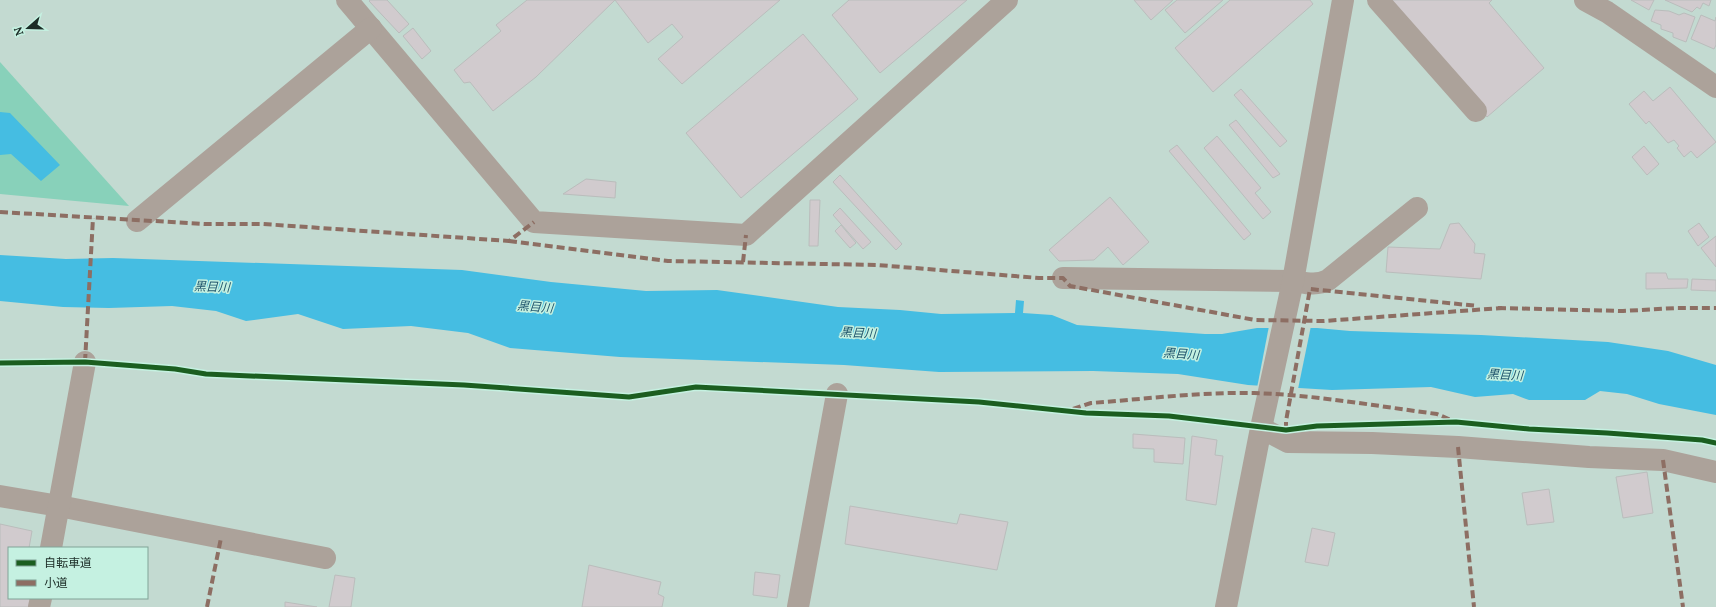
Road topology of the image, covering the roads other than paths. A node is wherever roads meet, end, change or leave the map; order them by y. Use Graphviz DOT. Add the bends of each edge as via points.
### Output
graph roads {
  1 [pos="347,0"];
  2 [pos="1007,0"];
  3 [pos="1343,0"];
  4 [pos="1378,0"];
  5 [pos="1585,0"];
  6 [pos="1610,6"];
  7 [pos="371,28"];
  8 [pos="1716,87"];
  9 [pos="1476,111"];
  10 [pos="1417,208"];
  11 [pos="137,221"];
  12 [pos="1063,278"];
  13 [pos="1292,289"];
  14 [pos="85,362"];
  15 [pos="837,394"];
  16 [pos="1261,428"];
  17 [pos="1716,472"];
  18 [pos="0,496"];
  19 [pos="59,506"];
  20 [pos="51,547"];
  21 [pos="325,558"];
  22 [pos="798,607"];
  23 [pos="1226,607"];
  1 -- 7 [label="street"];
  2 -- 7 [label="street" via="746,235 534,222"];
  3 -- 13 [label="street"];
  4 -- 9 [label="street"];
  5 -- 6 [label="street"];
  6 -- 8 [label="street"];
  7 -- 11 [label="street"];
  10 -- 13 [label="street" via="1328,280 1321,284"];
  12 -- 13 [label="street"];
  13 -- 16 [label="street"];
  14 -- 19 [label="street"];
  15 -- 22 [label="street"];
  16 -- 17 [label="street" via="1288,442 1458,447 1663,460"];
  16 -- 23 [label="street"];
  18 -- 19 [label="street"];
  19 -- 20 [label="street"];
  19 -- 21 [label="street"];
}
